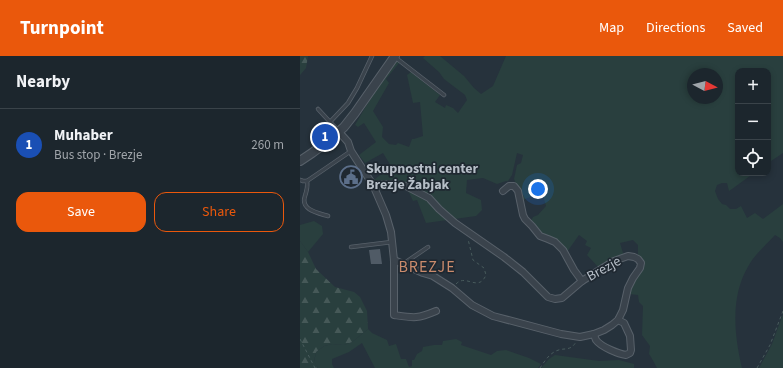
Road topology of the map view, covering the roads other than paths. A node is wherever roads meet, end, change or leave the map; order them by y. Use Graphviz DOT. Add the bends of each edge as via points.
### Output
graph roads {
  1 [pos="372,56"];
  2 [pos="394,56"];
  3 [pos="444,95"];
  4 [pos="318,109"];
  5 [pos="330,122"];
  6 [pos="339,132"];
  7 [pos="351,151"];
  8 [pos="300,161"];
  9 [pos="300,180"];
  10 [pos="307,180"];
  11 [pos="373,185"];
  12 [pos="503,191"];
  13 [pos="328,216"];
  14 [pos="392,242"];
  15 [pos="351,247"];
  16 [pos="428,247"];
  17 [pos="394,260"];
  18 [pos="403,264"];
  19 [pos="582,281"];
  20 [pos="436,311"];
  21 [pos="618,320"];
  22 [pos="594,334"];
  1 -- 5 [label="lane" via="348,103"];
  2 -- 3 [label="lane"];
  2 -- 6 [label="street"];
  4 -- 5 [label="lane"];
  5 -- 6 [label="lane"];
  6 -- 7 [label="street" via="348,142"];
  6 -- 8 [label="street"];
  7 -- 10 [label="lane"];
  7 -- 11 [label="street"];
  9 -- 10 [label="lane"];
  10 -- 13 [label="lane" via="305,205 309,210"];
  11 -- 14 [label="street" via="386,215"];
  11 -- 19 [label="street, Brezje" via="406,186 429,198 455,223 523,272 548,297 562,298"];
  12 -- 19 [label="street" via="509,186 514,186 518,191 522,215 540,236 563,250"];
  14 -- 15 [label="lane"];
  14 -- 17 [label="street"];
  16 -- 18 [label="lane"];
  17 -- 18 [label="street"];
  17 -- 20 [label="street" via="394,315 413,318"];
  18 -- 22 [label="street" via="433,276 472,305 493,316 561,334 580,337"];
  19 -- 21 [label="street, Brezje" via="628,256 638,259 640,268 628,288"];
  21 -- 22 [label="street"];
  21 -- 22 [label="street" via="624,323 630,336 630,353 621,354 602,345"];
}
